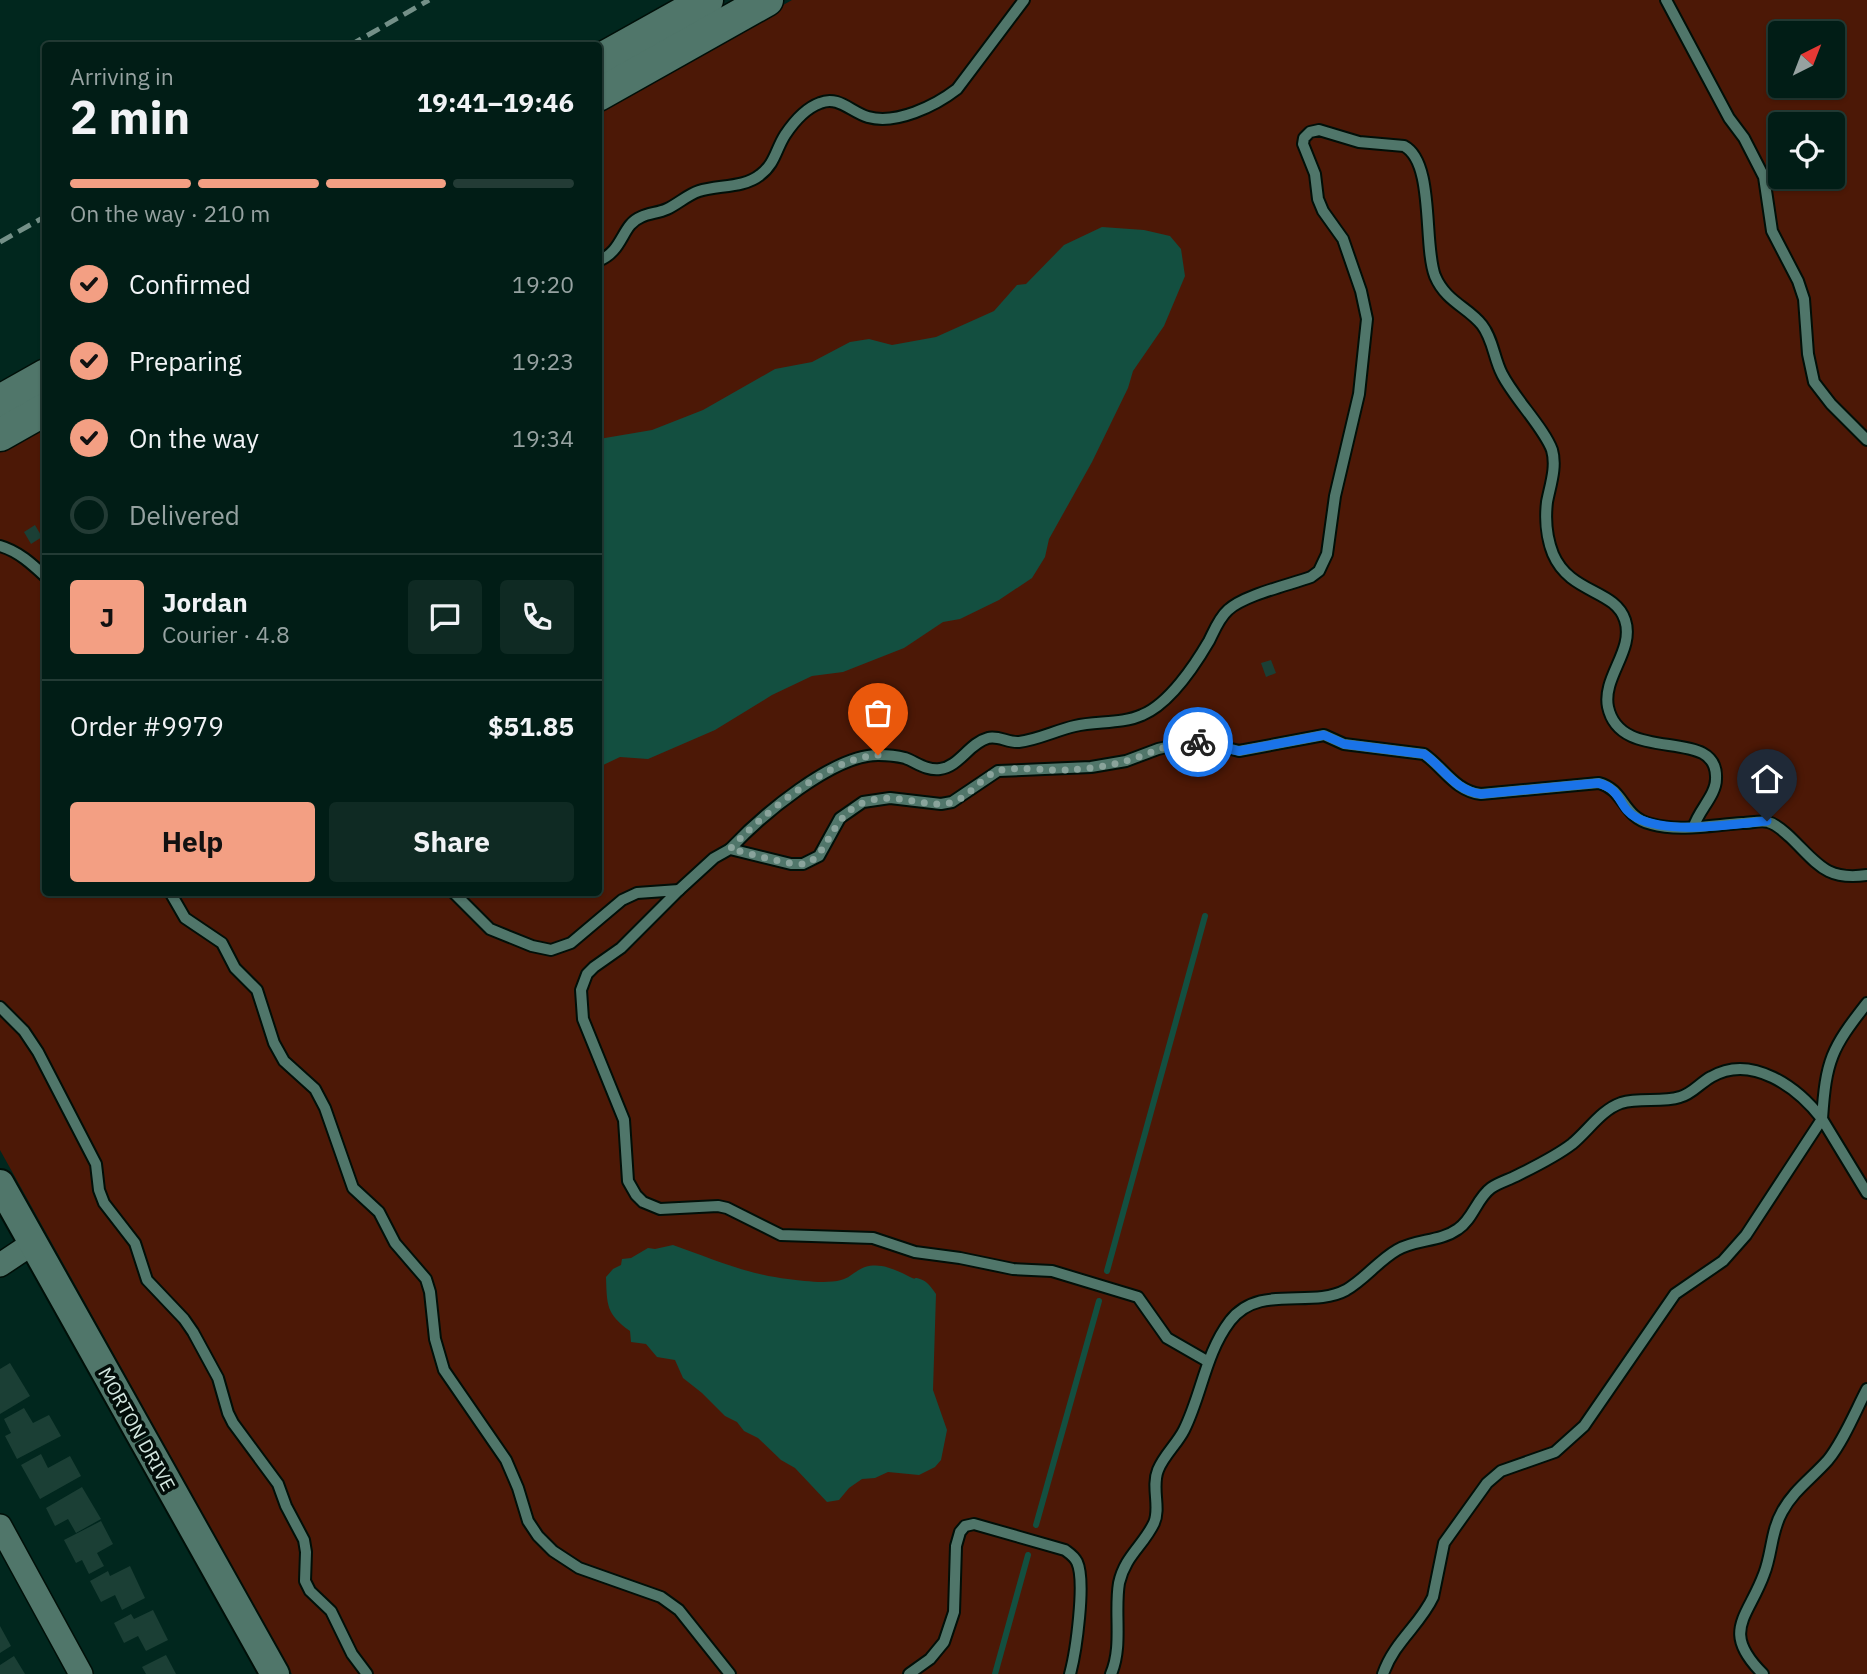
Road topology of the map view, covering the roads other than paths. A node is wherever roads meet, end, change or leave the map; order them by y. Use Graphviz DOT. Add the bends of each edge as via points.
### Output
graph roads {
  1 [pos="707,0"];
  2 [pos="767,0"];
  3 [pos="1024,0"];
  4 [pos="1666,0"];
  5 [pos="602,59"];
  6 [pos="602,93"];
  7 [pos="602,260"];
  8 [pos="42,377"];
  9 [pos="0,401"];
  10 [pos="42,411"];
  11 [pos="0,435"];
  12 [pos="1867,440"];
  13 [pos="0,546"];
  14 [pos="42,573"];
  15 [pos="1694,826"];
  16 [pos="730,849"];
  17 [pos="1867,875"];
  18 [pos="673,893"];
  19 [pos="172,896"];
  20 [pos="457,896"];
  21 [pos="1867,1003"];
  22 [pos="0,1007"];
  23 [pos="1822,1119"];
  24 [pos="0,1184"];
  25 [pos="1867,1193"];
  26 [pos="33,1243"];
  27 [pos="0,1265"];
  28 [pos="1207,1361"];
  29 [pos="1867,1389"];
  30 [pos="0,1526"];
  31 [pos="81,1674"];
  32 [pos="275,1674"];
  33 [pos="367,1674"];
  34 [pos="730,1674"];
  35 [pos="909,1674"];
  36 [pos="1070,1674"];
  37 [pos="1111,1674"];
  38 [pos="1383,1674"];
  39 [pos="1763,1674"];
  1 -- 5 [label="main road"];
  2 -- 6 [label="main road"];
  3 -- 7 [label="lane" via="957,89 944,99 881,120 834,100 811,107 784,136 772,164 758,177 694,193 666,210 638,217 616,251"];
  4 -- 12 [label="lane" via="1764,177 1772,231 1804,299 1814,382"];
  8 -- 9 [label="main road"];
  10 -- 11 [label="main road"];
  13 -- 14 [label="lane"];
  15 -- 16 [label="lane" via="1651,824 1633,817 1616,792 1598,783 1469,793 1424,754 1344,744 1324,735 1239,751 1189,742 1091,767 998,771 952,803 890,798 863,802 840,818 819,856 803,864"];
  15 -- 16 [label="lane" via="1716,784 1715,768 1709,758 1691,747 1650,744 1615,723 1607,699 1627,633 1624,617 1617,605 1570,579 1553,555 1546,522 1551,449 1503,376 1483,326 1451,299 1436,277 1417,159 1404,146 1359,142 1319,130 1310,132 1303,144 1323,211 1343,239 1367,309 1359,394 1335,496 1327,554 1319,571 1229,608 1186,678 1147,713 1073,726 1018,742 990,737 943,769 902,757 864,755 828,772 772,809"];
  15 -- 17 [label="lane" via="1767,821 1829,872 1840,877"];
  16 -- 18 [label="lane"];
  18 -- 20 [label="lane" via="637,893 622,900 571,943 551,950 489,929"];
  18 -- 28 [label="lane" via="621,948 594,967 581,990 583,1020 624,1119 628,1181 643,1202 660,1209 727,1208 781,1235 873,1238 915,1252 1052,1271 1138,1297 1167,1338"];
  19 -- 34 [label="lane" via="185,918 222,943 235,968 257,990 284,1061 315,1089 325,1108 352,1188 379,1212 395,1243 426,1279 444,1370 506,1460 538,1536 579,1568 661,1597 679,1610"];
  21 -- 23 [label="lane" via="1831,1056"];
  22 -- 33 [label="lane" via="24,1031 53,1081 96,1164 104,1203 135,1242 147,1280 193,1332 218,1378 233,1423 278,1484 304,1540 305,1581 336,1617 352,1654"];
  23 -- 25 [label="lane"];
  23 -- 28 [label="lane" via="1809,1102 1779,1080 1738,1070 1711,1077 1682,1097 1621,1103 1560,1153 1492,1188 1453,1233 1396,1251 1345,1291 1330,1296 1272,1298 1251,1305 1232,1318"];
  23 -- 38 [label="lane" via="1746,1235 1723,1261 1675,1294 1584,1426 1555,1452 1501,1471 1487,1483 1444,1543 1429,1605 1397,1645"];
  24 -- 26 [label="street, MORTON DRIVE"];
  26 -- 27 [label="street"];
  26 -- 32 [label="street, MORTON DRIVE"];
  28 -- 37 [label="lane" via="1183,1433 1158,1469 1154,1522 1124,1565"];
  29 -- 39 [label="lane" via="1830,1458 1795,1492 1781,1514 1765,1572 1742,1617 1743,1651"];
  30 -- 31 [label="street"];
  35 -- 36 [label="lane" via="944,1642 954,1612 956,1546 960,1532 974,1524 1065,1550 1074,1558 1079,1620"];
}
